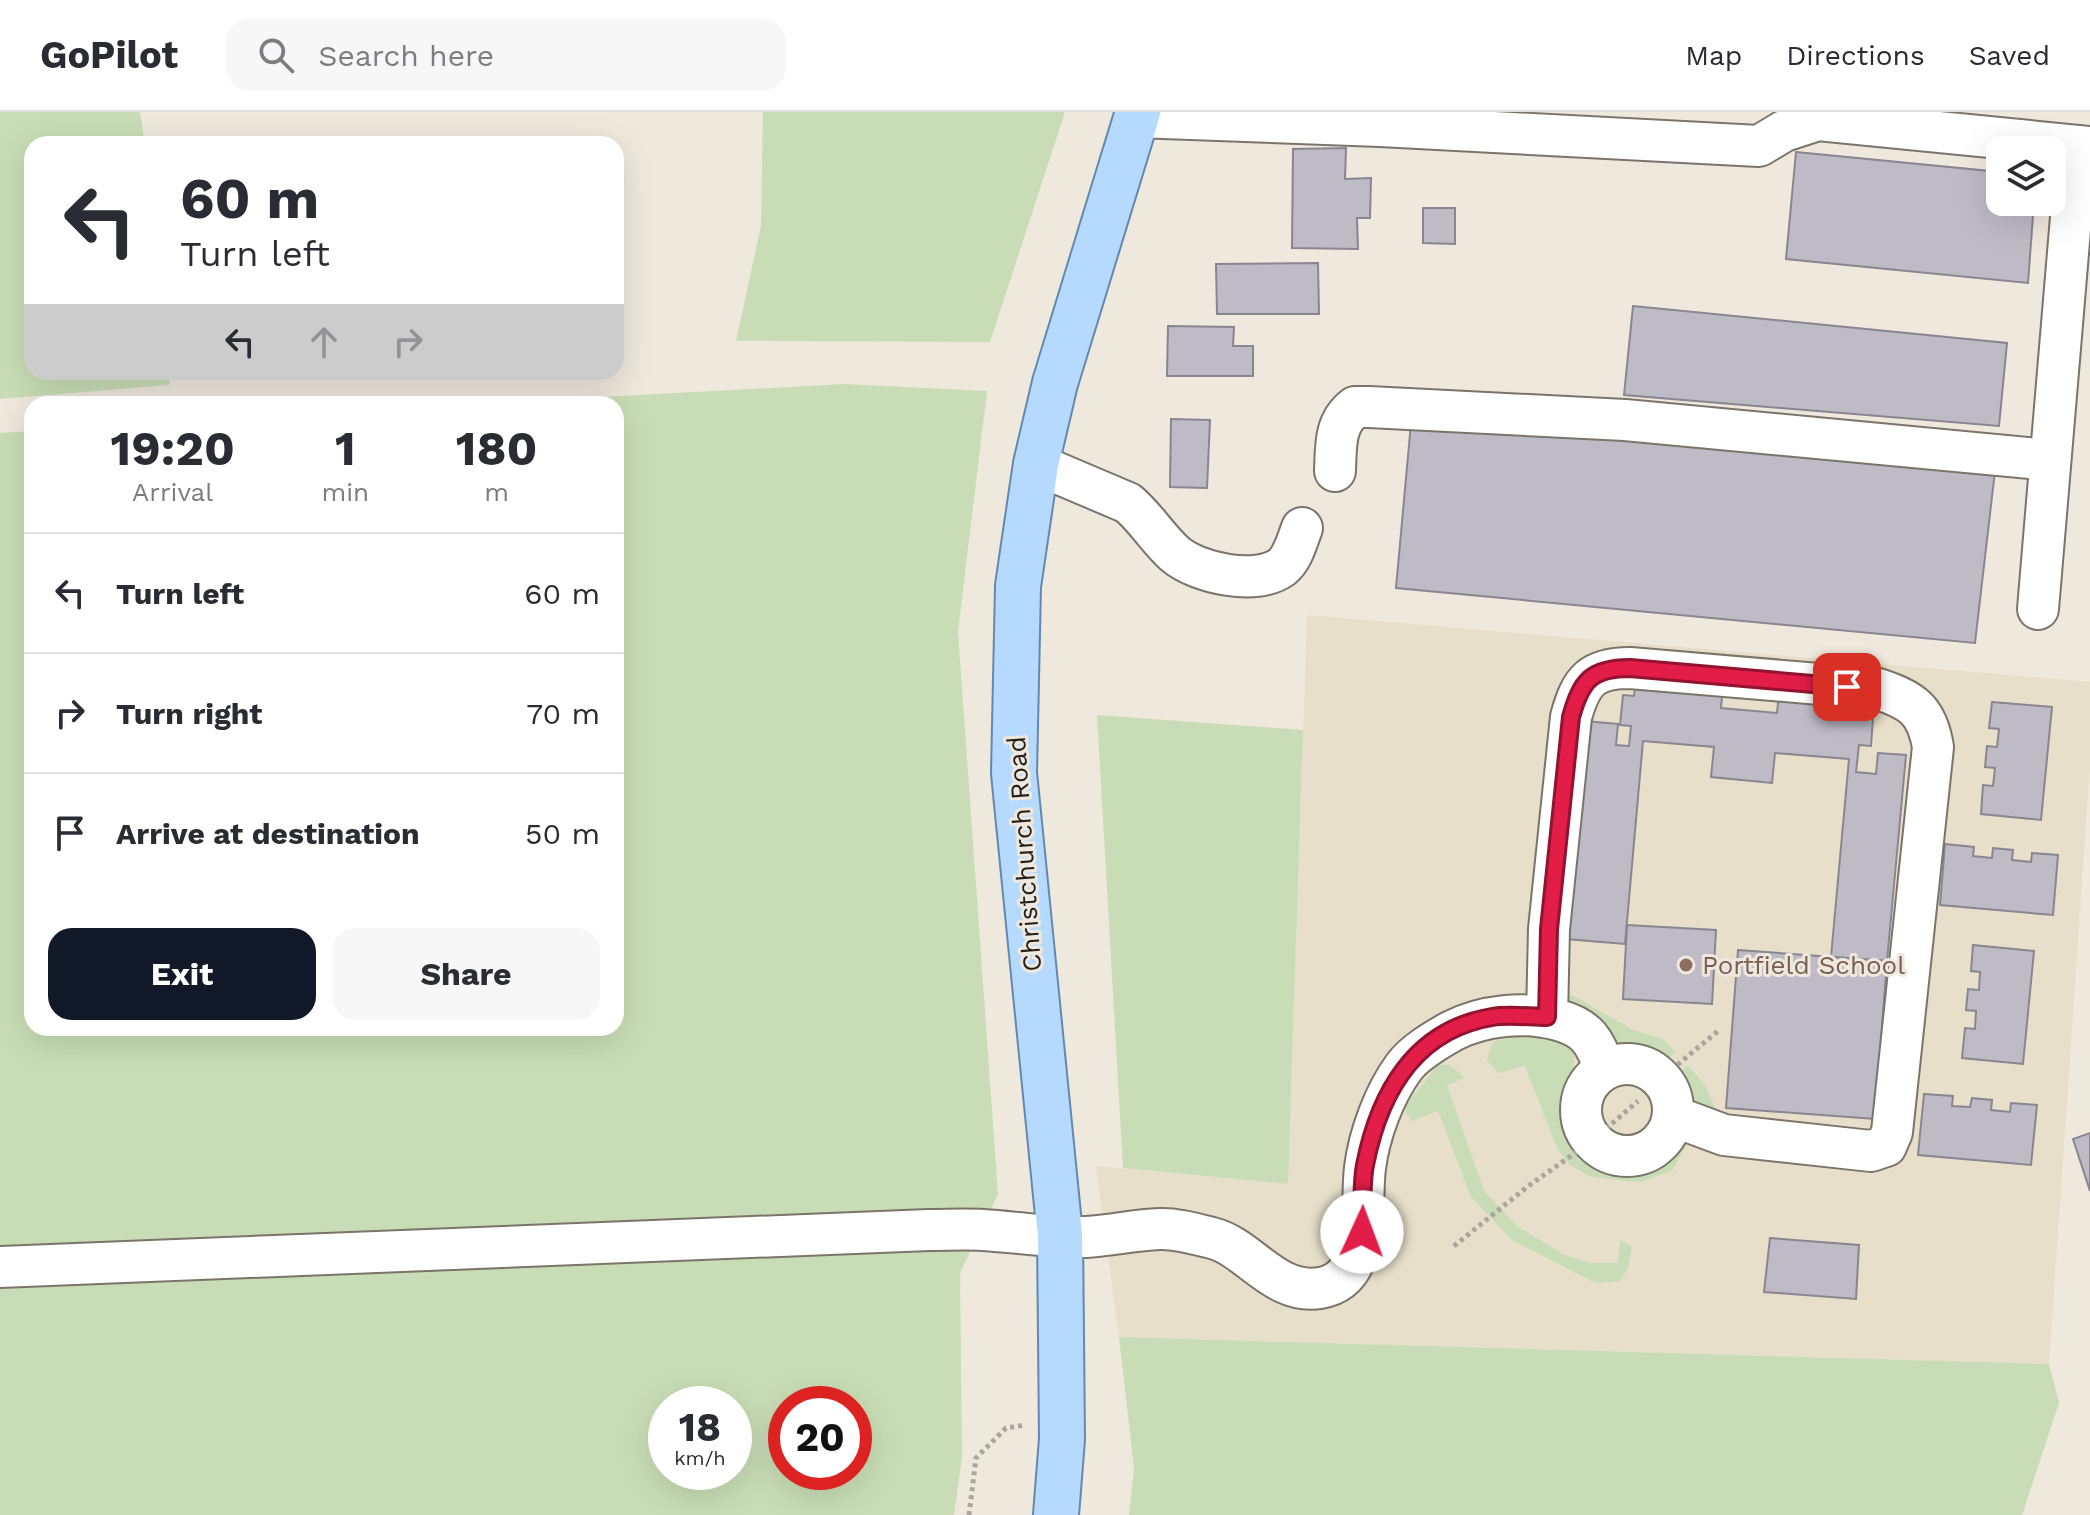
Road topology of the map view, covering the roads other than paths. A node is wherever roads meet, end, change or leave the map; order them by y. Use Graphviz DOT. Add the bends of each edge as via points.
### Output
graph roads {
  1 [pos="1137,115"];
  2 [pos="2084,146"];
  3 [pos="2050,460"];
  4 [pos="1036,464"];
  5 [pos="1335,471"];
  6 [pos="1302,528"];
  7 [pos="2038,609"];
  8 [pos="1547,1017"];
  9 [pos="1605,1069"];
  10 [pos="1657,1094"];
  11 [pos="1060,1235"];
  12 [pos="0,1267"];
  13 [pos="1056,1515"];
  1 -- 2 [label="lane" via="1759,146 1818,120"];
  1 -- 4 [label="main road, Christchurch Road" via="1055,383"];
  2 -- 3 [label="lane"];
  3 -- 5 [label="lane" via="1625,420 1355,407 1340,424"];
  3 -- 7 [label="lane"];
  4 -- 6 [label="lane" via="1128,503 1172,552 1204,570 1241,576 1275,571 1294,551"];
  4 -- 11 [label="main road, Christchurch Road" via="1018,586 1014,773"];
  8 -- 9 [label="lane" via="1577,1025 1595,1044"];
  8 -- 10 [label="lane" via="1549,929 1571,717 1578,693 1593,674 1630,668 1878,689 1903,697 1930,728 1933,747 1892,1132 1886,1146 1871,1151 1724,1135"];
  8 -- 11 [label="lane" via="1492,1017 1464,1025 1405,1065 1377,1120 1365,1167 1357,1253 1345,1276 1320,1288 1287,1285 1216,1239 1162,1229"];
  9 -- 10 [label="lane" via="1641,1066"];
  9 -- 10 [label="lane" via="1585,1090 1581,1119 1592,1141 1607,1153 1636,1156 1661,1142 1669,1130"];
  11 -- 12 [label="lane" via="929,1230"];
  11 -- 13 [label="main road, Christchurch Road" via="1062,1439"];
}
